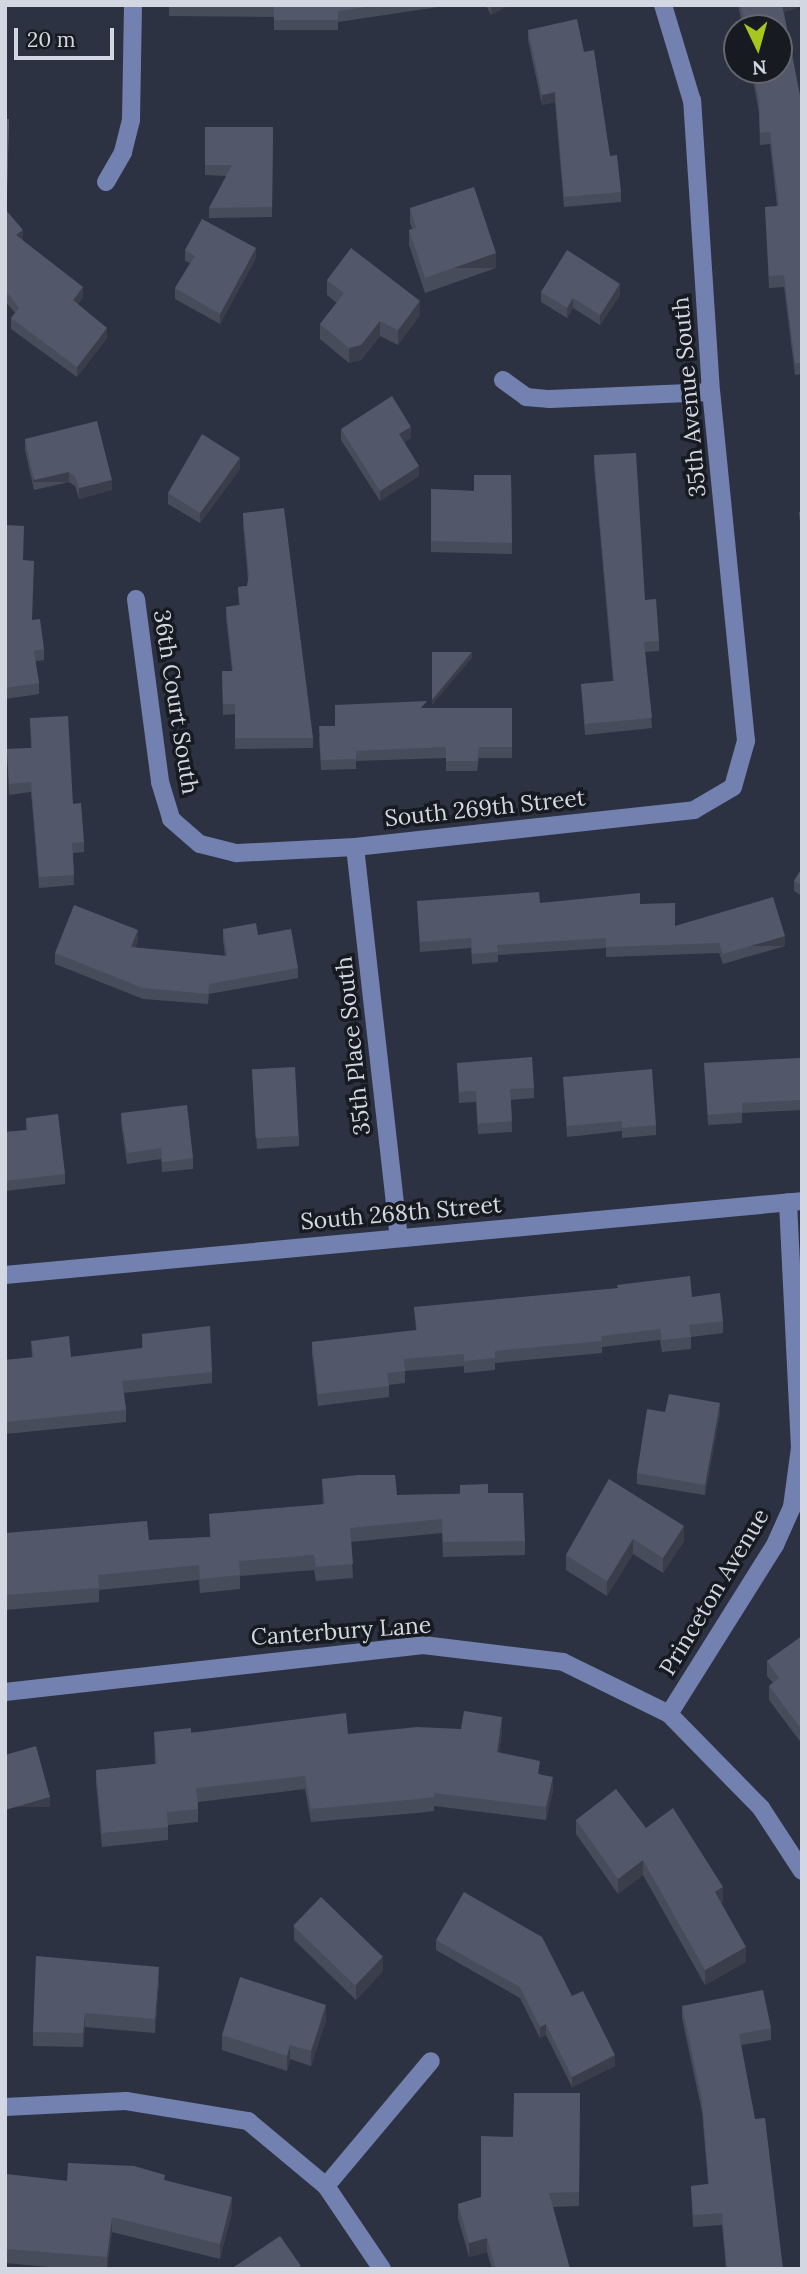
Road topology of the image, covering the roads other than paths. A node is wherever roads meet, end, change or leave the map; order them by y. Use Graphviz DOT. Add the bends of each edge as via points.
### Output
graph roads {
  1 [pos="133,5"];
  2 [pos="663,5"];
  3 [pos="106,182"];
  4 [pos="503,380"];
  5 [pos="712,392"];
  6 [pos="136,599"];
  7 [pos="733,787"];
  8 [pos="355,847"];
  9 [pos="237,853"];
  10 [pos="795,1201"];
  11 [pos="399,1238"];
  12 [pos="5,1275"];
  13 [pos="5,1692"];
  14 [pos="669,1714"];
  15 [pos="802,1871"];
  16 [pos="431,2061"];
  17 [pos="5,2107"];
  18 [pos="326,2186"];
  19 [pos="382,2269"];
  1 -- 3 [label="street" via="131,120 123,152"];
  2 -- 5 [label="street, 35th Avenue South" via="692,102"];
  4 -- 5 [label="street" via="526,397 550,399"];
  5 -- 7 [label="street, 35th Avenue South" via="746,741"];
  6 -- 9 [label="street, 36th Court South" via="160,782 171,820 200,844"];
  7 -- 8 [label="street, South 269th Street" via="694,810"];
  8 -- 9 [label="street, South 269th Street"];
  8 -- 11 [label="street, 35th Place South"];
  10 -- 11 [label="street, South 268th Street"];
  10 -- 14 [label="street, Princeton Avenue" via="800,1448 792,1507 775,1545"];
  11 -- 12 [label="street, South 268th Street"];
  13 -- 14 [label="street, Canterbury Lane" via="423,1645 563,1662"];
  14 -- 15 [label="street" via="761,1808"];
  16 -- 18 [label="street"];
  17 -- 18 [label="street" via="126,2101 248,2121"];
  18 -- 19 [label="street"];
}
